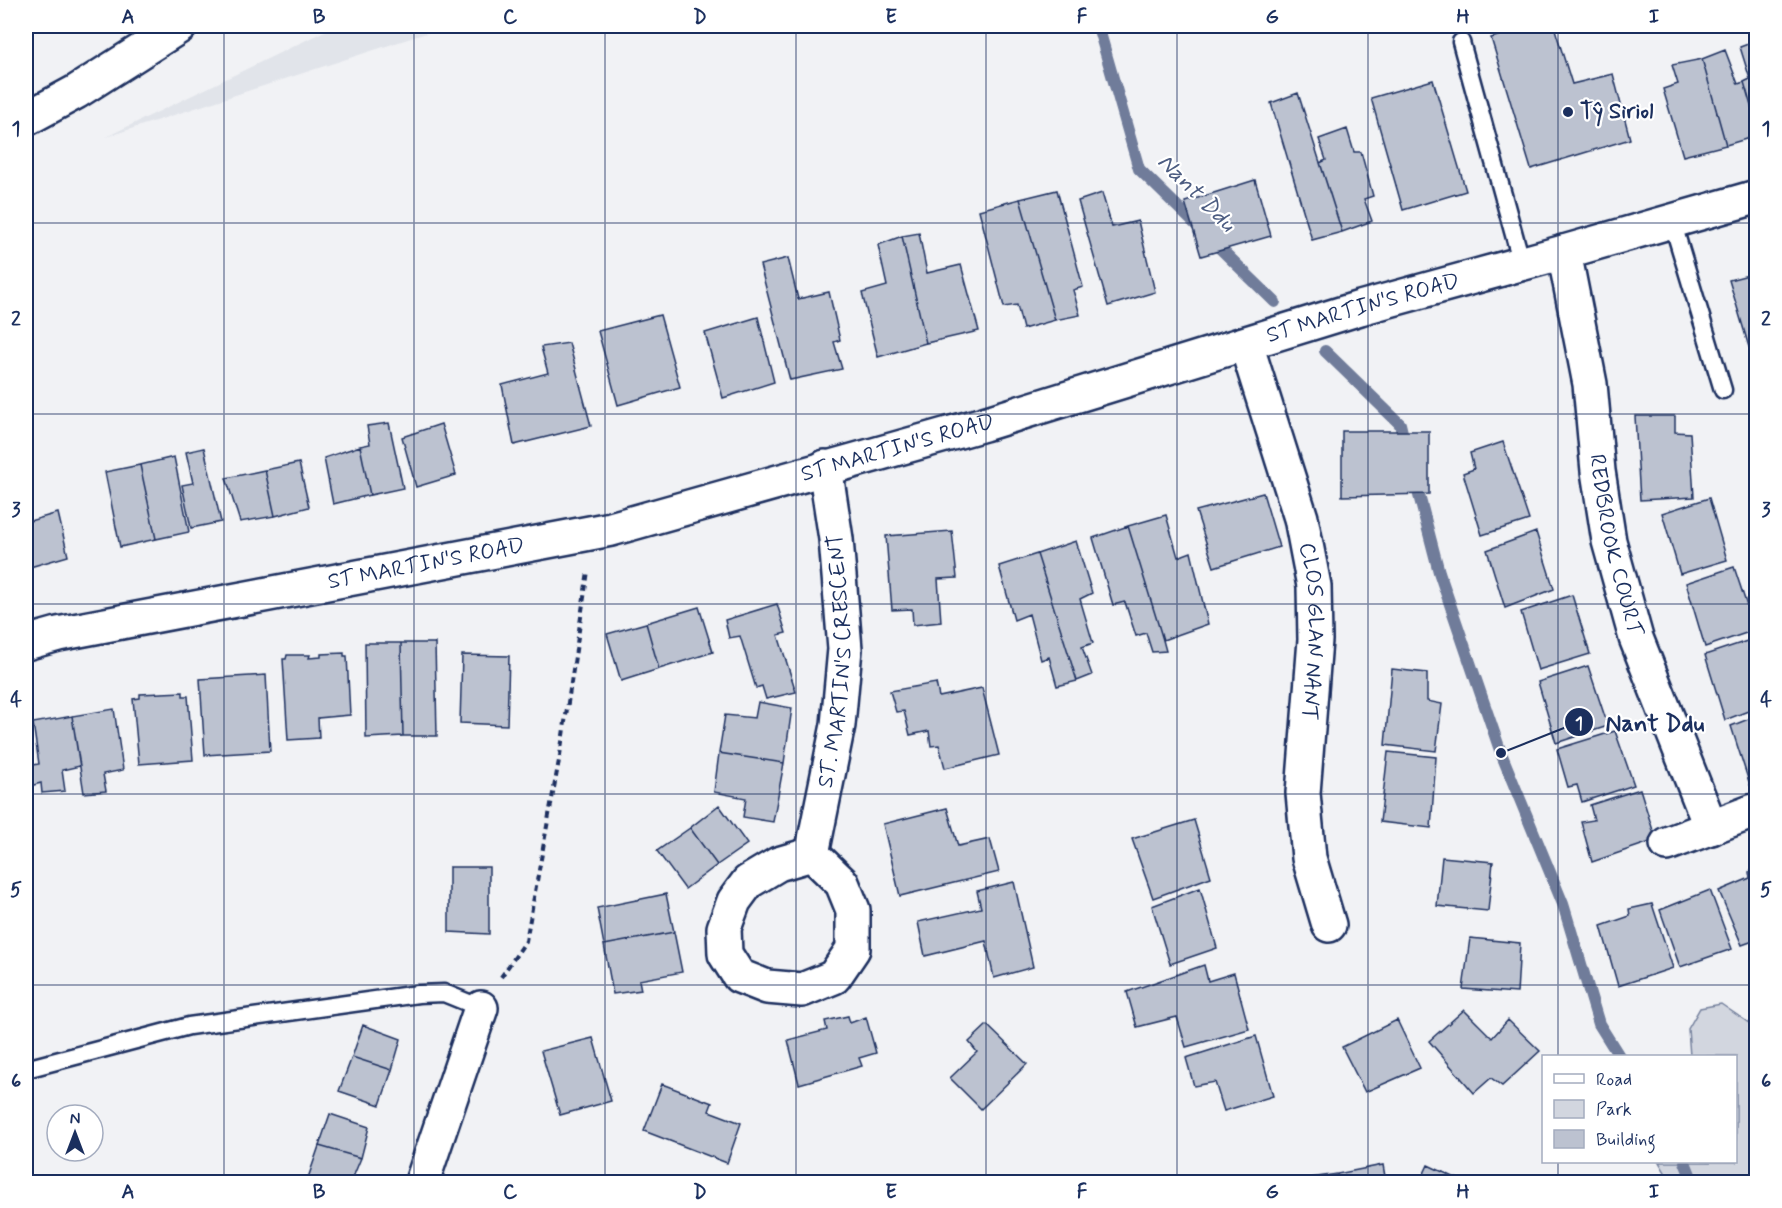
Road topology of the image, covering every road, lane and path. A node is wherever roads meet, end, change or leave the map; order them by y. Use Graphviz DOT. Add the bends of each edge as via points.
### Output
graph roads {
  1 [pos="180,26"];
  2 [pos="1461,42"];
  3 [pos="26,119"];
  4 [pos="1756,197"];
  5 [pos="1672,221"];
  6 [pos="1564,252"];
  7 [pos="1522,264"];
  8 [pos="1246,344"];
  9 [pos="1722,390"];
  10 [pos="825,467"];
  11 [pos="594,532"];
  12 [pos="26,643"];
  13 [pos="1754,811"];
  14 [pos="1711,828"];
  15 [pos="1667,844"];
  16 [pos="812,854"];
  17 [pos="1329,925"];
  18 [pos="481,1008"];
  19 [pos="26,1069"];
  20 [pos="422,1182"];
  1 -- 3 [label="street" via="76,93"];
  2 -- 7 [label="lane"];
  4 -- 5 [label="street, ST MARTIN'S ROAD"];
  5 -- 6 [label="street, ST MARTIN'S ROAD"];
  5 -- 9 [label="lane"];
  6 -- 7 [label="street, ST MARTIN'S ROAD"];
  6 -- 14 [label="street, REDBROOK COURT" via="1590,384 1609,541 1636,638"];
  7 -- 8 [label="street, ST MARTIN'S ROAD"];
  8 -- 10 [label="street, ST MARTIN'S ROAD" via="984,424"];
  8 -- 17 [label="street, CLOS GLAN NANT" via="1301,518 1314,586 1315,640 1303,793 1309,858"];
  10 -- 11 [label="street, ST MARTIN'S ROAD"];
  10 -- 16 [label="street, ST. MARTIN'S CRESCENT" via="836,539 845,649 838,725"];
  11 -- 12 [label="street, ST MARTIN'S ROAD"];
  11 -- 18 [label="path" via="560,755 526,941"];
  13 -- 14 [label="street"];
  14 -- 15 [label="street"];
  16 -- 16 [label="street" via="846,892 853,909 853,949 834,977 802,990 767,987 740,976 725,954 724,928 734,901 748,882 778,864"];
  18 -- 19 [label="lane" via="444,993 418,994 189,1026"];
  18 -- 20 [label="street"];
}
